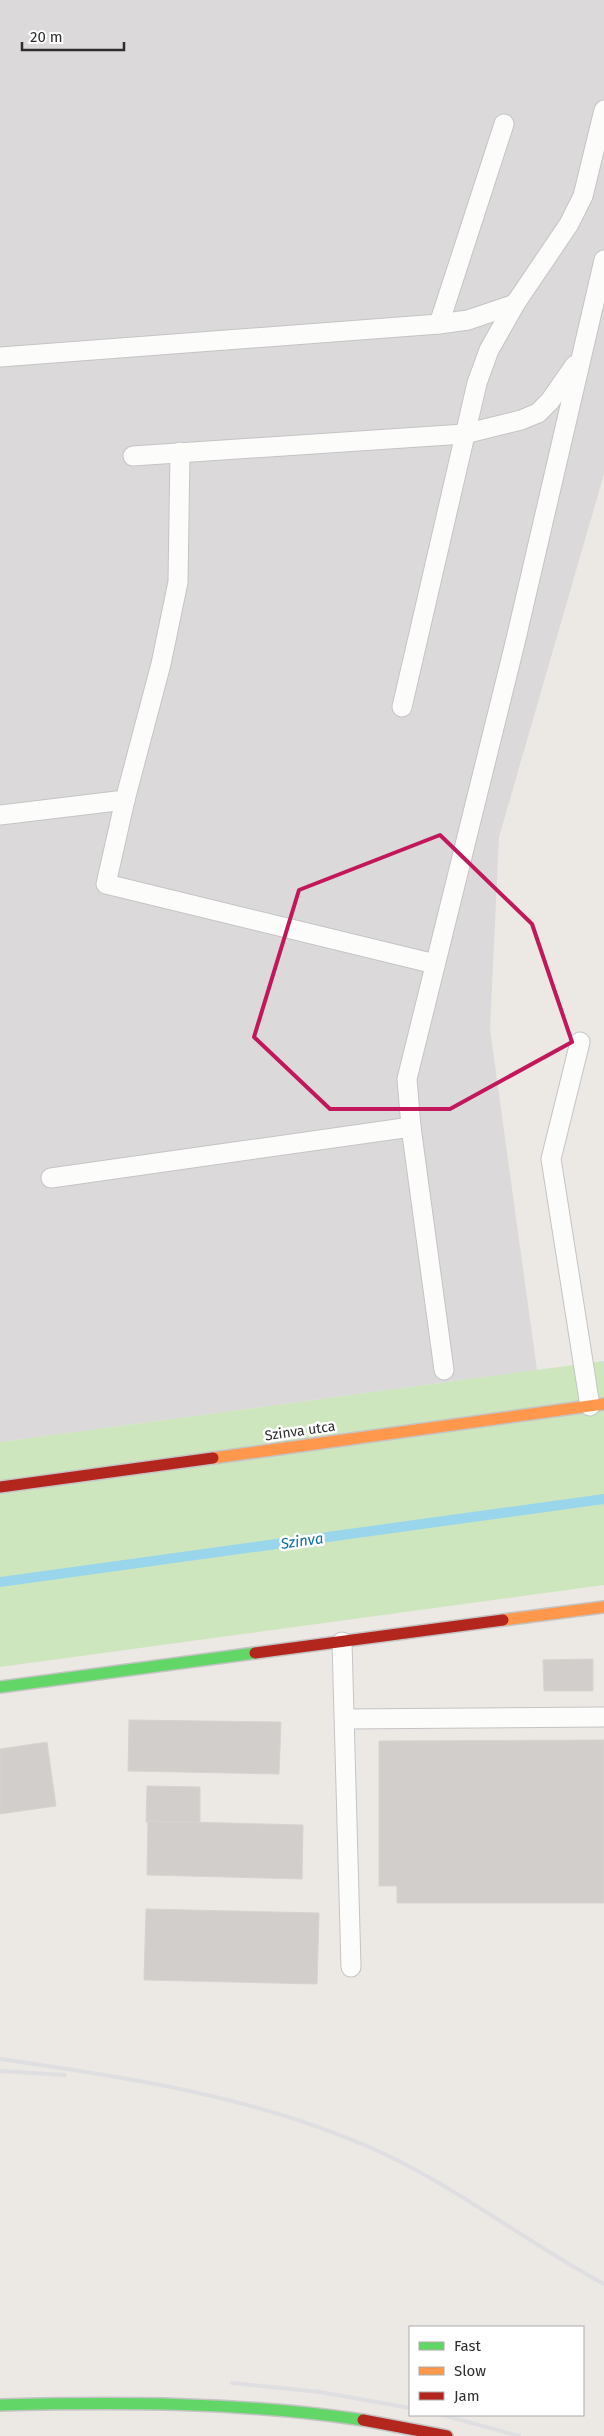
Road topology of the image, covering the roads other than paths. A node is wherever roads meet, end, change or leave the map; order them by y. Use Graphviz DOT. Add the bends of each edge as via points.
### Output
graph roads {
  1 [pos="604,110"];
  2 [pos="504,124"];
  3 [pos="604,260"];
  4 [pos="515,304"];
  5 [pos="439,324"];
  6 [pos="0,357"];
  7 [pos="580,357"];
  8 [pos="464,434"];
  9 [pos="180,452"];
  10 [pos="133,456"];
  11 [pos="402,707"];
  12 [pos="125,800"];
  13 [pos="0,815"];
  14 [pos="435,964"];
  15 [pos="580,1042"];
  16 [pos="411,1127"];
  17 [pos="50,1178"];
  18 [pos="444,1370"];
  19 [pos="597,1405"];
  20 [pos="0,1487"];
  21 [pos="604,1608"];
  22 [pos="342,1642"];
  23 [pos="0,1687"];
  24 [pos="604,1717"];
  25 [pos="345,1719"];
  26 [pos="351,1967"];
  27 [pos="0,2405"];
  28 [pos="447,2436"];
  1 -- 4 [label="lane" via="583,196 569,224"];
  2 -- 5 [label="lane"];
  3 -- 7 [label="lane"];
  4 -- 5 [label="lane" via="468,320"];
  4 -- 8 [label="lane" via="489,350"];
  5 -- 6 [label="lane"];
  7 -- 8 [label="lane" via="550,402 538,413"];
  7 -- 14 [label="lane" via="515,643"];
  8 -- 9 [label="lane"];
  8 -- 11 [label="lane"];
  9 -- 10 [label="lane"];
  9 -- 12 [label="lane" via="178,582 161,664"];
  12 -- 13 [label="lane"];
  12 -- 14 [label="lane" via="106,884"];
  14 -- 16 [label="lane" via="407,1079"];
  15 -- 19 [label="lane" via="551,1159"];
  16 -- 17 [label="lane"];
  16 -- 18 [label="lane"];
  19 -- 20 [label="street, Szinva utca"];
  21 -- 22 [label="street"];
  22 -- 23 [label="street"];
  22 -- 25 [label="lane"];
  24 -- 25 [label="lane"];
  25 -- 26 [label="lane"];
  27 -- 28 [label="street" via="174,2403 276,2410 348,2417"];
}
